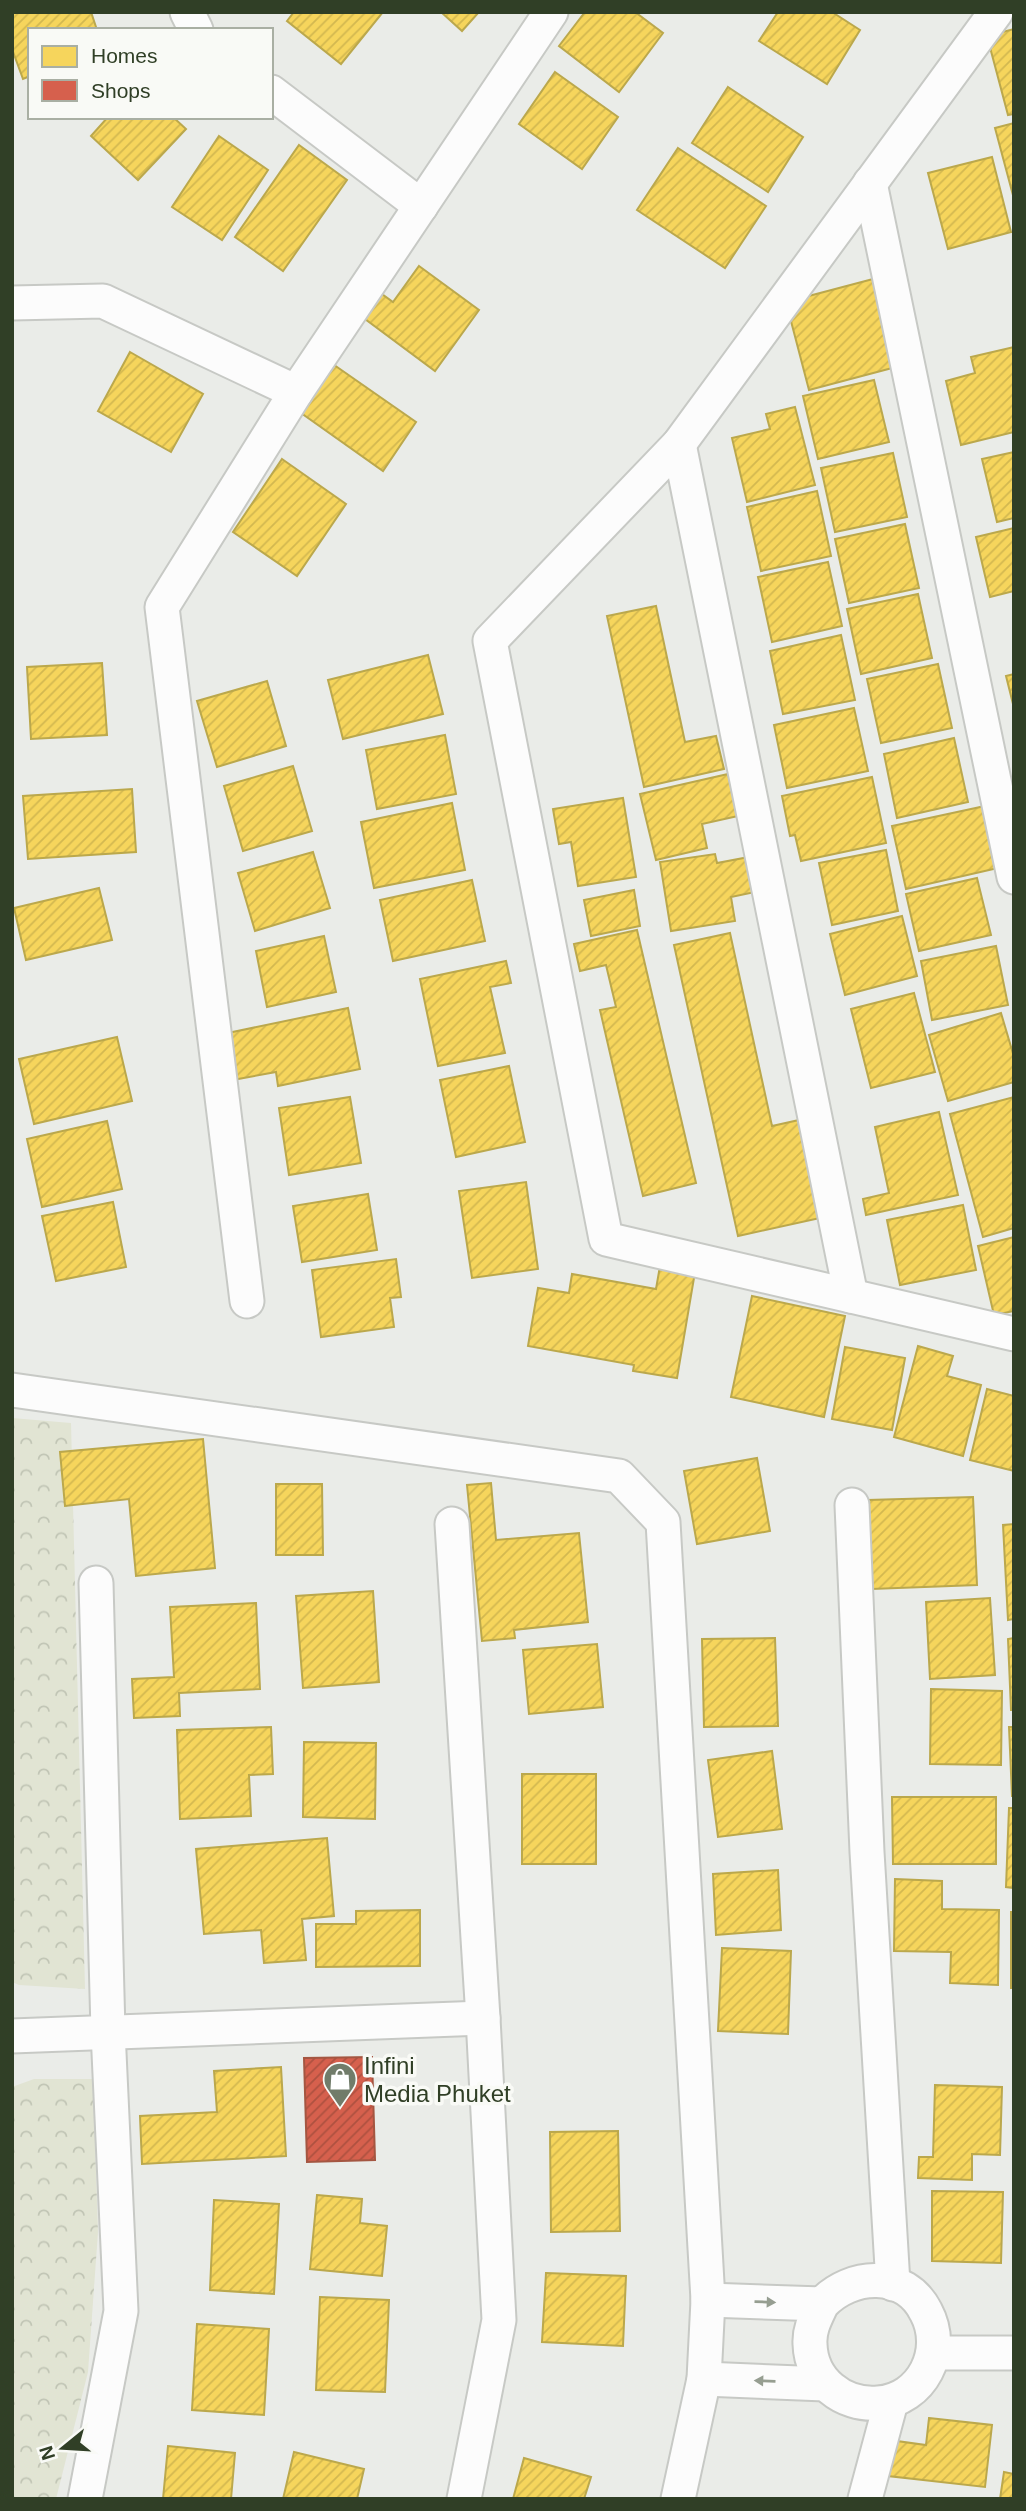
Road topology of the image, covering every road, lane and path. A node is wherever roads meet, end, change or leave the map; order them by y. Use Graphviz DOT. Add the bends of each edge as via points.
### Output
graph roads {
  1 [pos="187,12"];
  2 [pos="551,12"];
  3 [pos="996,12"];
  4 [pos="195,28"];
  5 [pos="273,94"];
  6 [pos="870,183"];
  7 [pos="421,206"];
  8 [pos="12,303"];
  9 [pos="296,392"];
  10 [pos="679,444"];
  11 [pos="1014,877"];
  12 [pos="851,1296"];
  13 [pos="247,1301"];
  14 [pos="1014,1334"];
  15 [pos="12,1390"];
  16 [pos="852,1505"];
  17 [pos="452,1524"];
  18 [pos="96,1583"];
  19 [pos="483,2018"];
  20 [pos="108,2031"];
  21 [pos="12,2036"];
  22 [pos="893,2284"];
  23 [pos="709,2300"];
  24 [pos="822,2304"];
  25 [pos="933,2353"];
  26 [pos="1014,2353"];
  27 [pos="704,2379"];
  28 [pos="825,2384"];
  29 [pos="891,2402"];
  30 [pos="85,2499"];
  31 [pos="464,2499"];
  32 [pos="678,2499"];
  33 [pos="865,2499"];
  1 -- 4 [label="street"];
  2 -- 7 [label="street"];
  3 -- 6 [label="street"];
  5 -- 7 [label="street"];
  6 -- 10 [label="street"];
  6 -- 11 [label="street"];
  7 -- 9 [label="street"];
  8 -- 9 [label="street" via="103,301"];
  9 -- 13 [label="street" via="162,607"];
  10 -- 12 [label="street"];
  10 -- 12 [label="street" via="490,641 606,1239"];
  12 -- 14 [label="street"];
  15 -- 23 [label="street" via="619,1476 663,1522"];
  16 -- 22 [label="street"];
  17 -- 19 [label="street"];
  18 -- 20 [label="street"];
  19 -- 20 [label="street"];
  19 -- 31 [label="street" via="499,2320"];
  20 -- 21 [label="street"];
  20 -- 30 [label="street" via="121,2311"];
  22 -- 24 [label="street" via="872,2280 850,2283"];
  22 -- 25 [label="street" via="911,2294 926,2311 933,2331"];
  23 -- 24 [label="street, one-way"];
  23 -- 27 [label="street"];
  24 -- 28 [label="street" via="810,2344 814,2366"];
  25 -- 26 [label="street"];
  25 -- 29 [label="street" via="924,2377 910,2393"];
  28 -- 27 [label="street, one-way"];
  27 -- 32 [label="street"];
  28 -- 29 [label="street" via="842,2397 863,2404"];
  29 -- 33 [label="street"];
}
